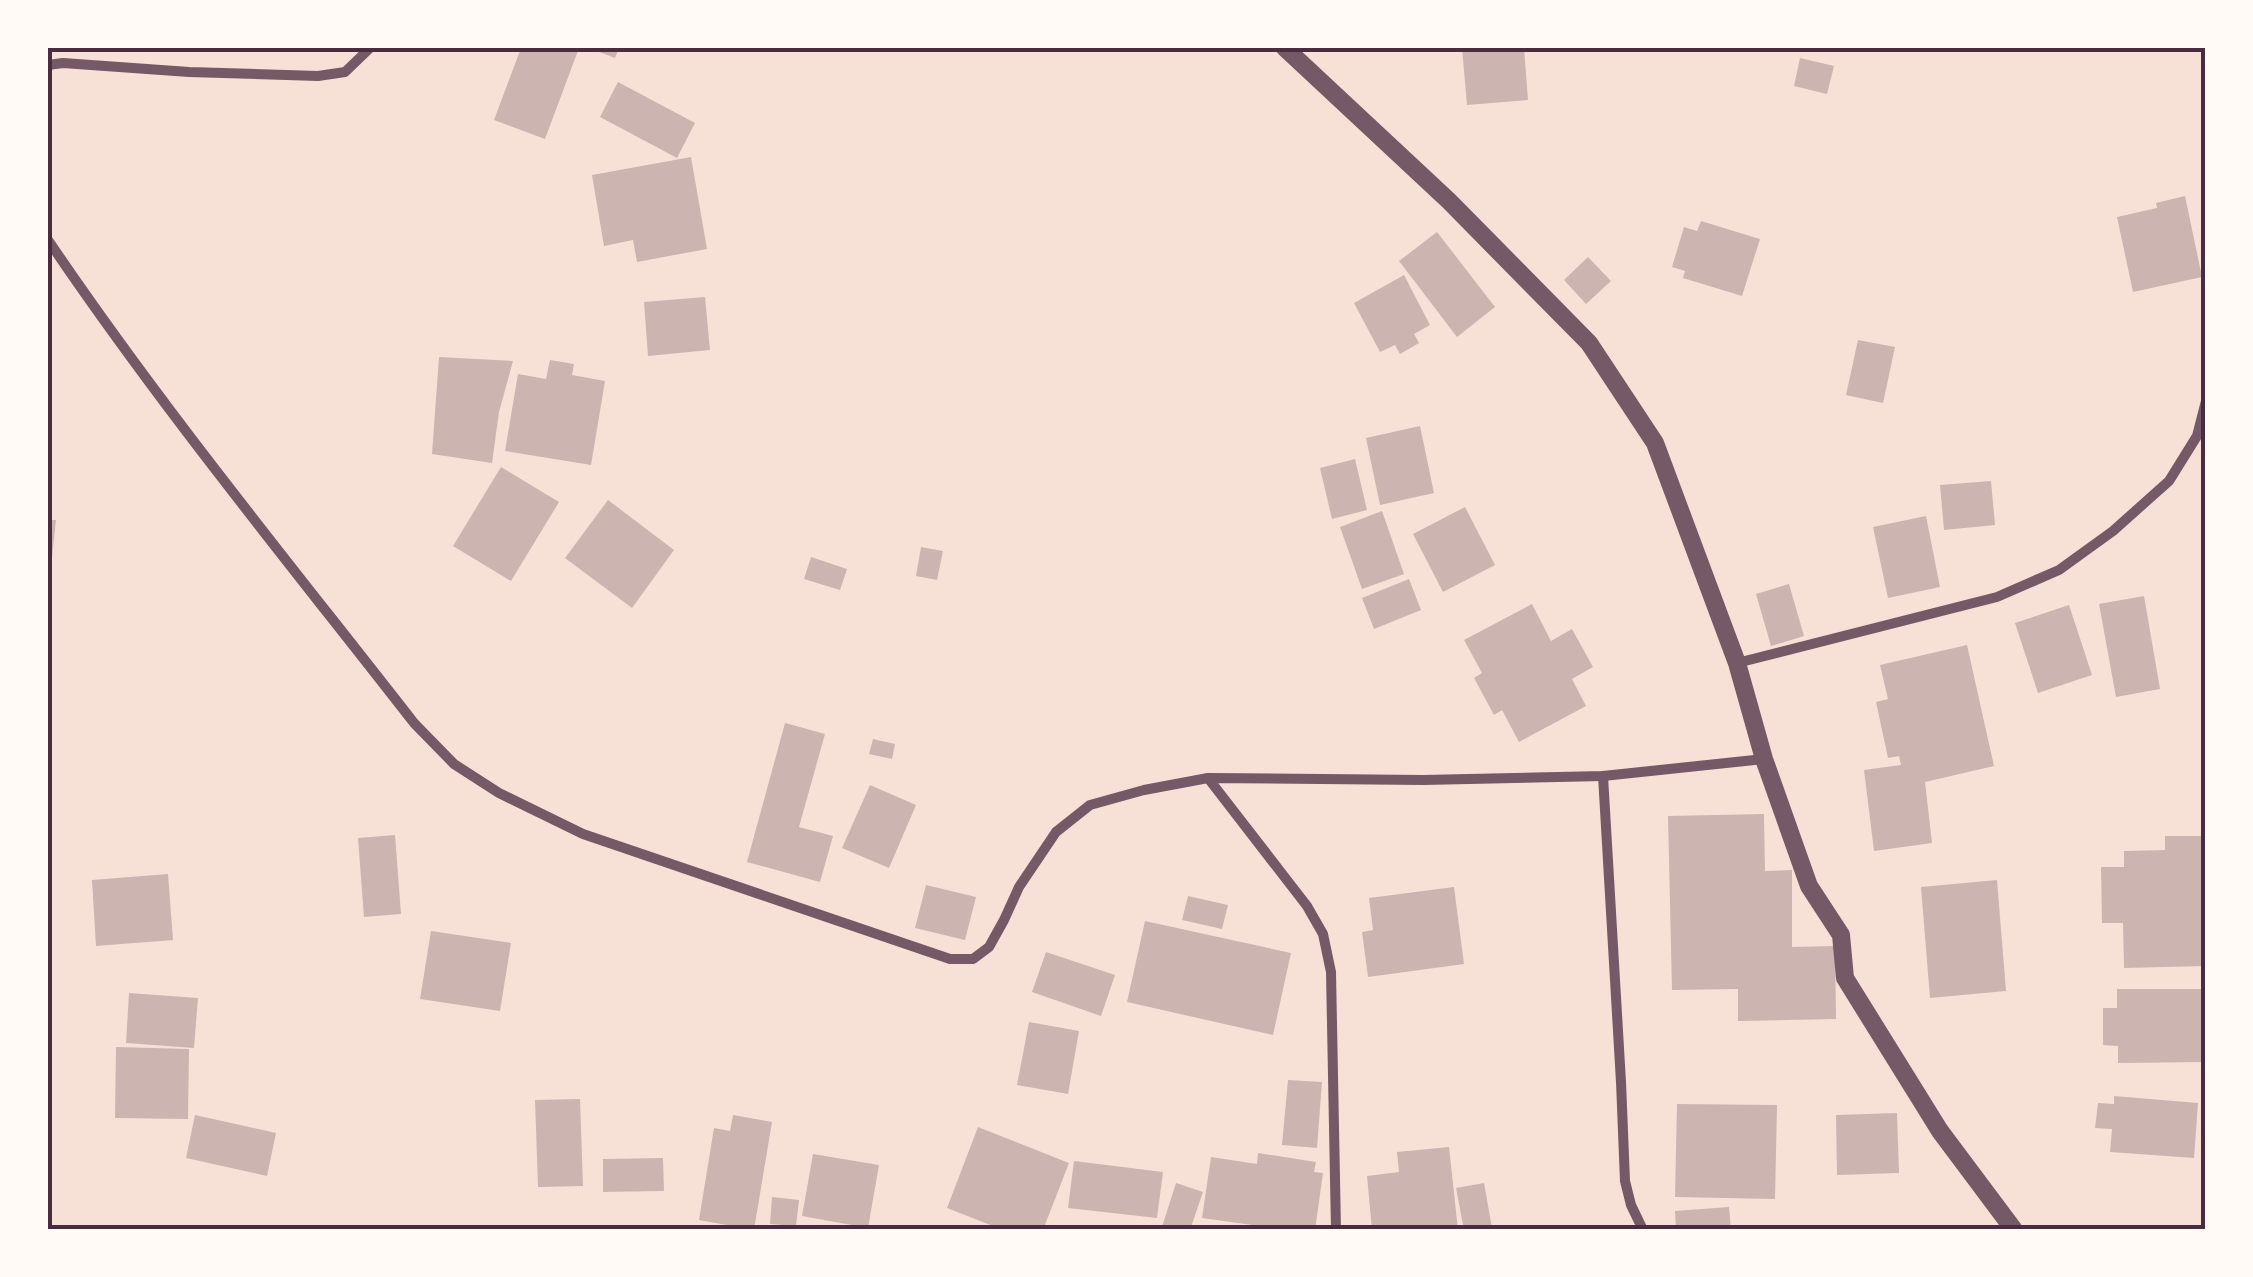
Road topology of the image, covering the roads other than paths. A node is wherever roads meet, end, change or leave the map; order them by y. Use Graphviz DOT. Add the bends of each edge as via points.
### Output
graph roads {
  1 [pos="370,48"];
  2 [pos="1285,48"];
  3 [pos="48,66"];
  4 [pos="48,240"];
  5 [pos="2206,401"];
  6 [pos="1737,663"];
  7 [pos="1764,759"];
  8 [pos="1602,776"];
  9 [pos="1208,778"];
  10 [pos="1336,1230"];
  11 [pos="1643,1230"];
  12 [pos="2014,1230"];
  1 -- 3 [label="street" via="345,72 318,76"];
  2 -- 6 [label="street" via="1590,343 1655,442"];
  4 -- 9 [label="street" via="414,723 454,764 583,834 950,958 973,960 989,946 1056,832 1090,805"];
  5 -- 6 [label="street" via="2197,436 2168,481 2059,570 1997,597"];
  6 -- 7 [label="street"];
  7 -- 8 [label="street"];
  7 -- 12 [label="street" via="1809,886 1841,936 1845,978 1940,1132"];
  8 -- 9 [label="street"];
  8 -- 11 [label="street" via="1625,1181"];
  9 -- 10 [label="street" via="1323,934 1331,972"];
}
